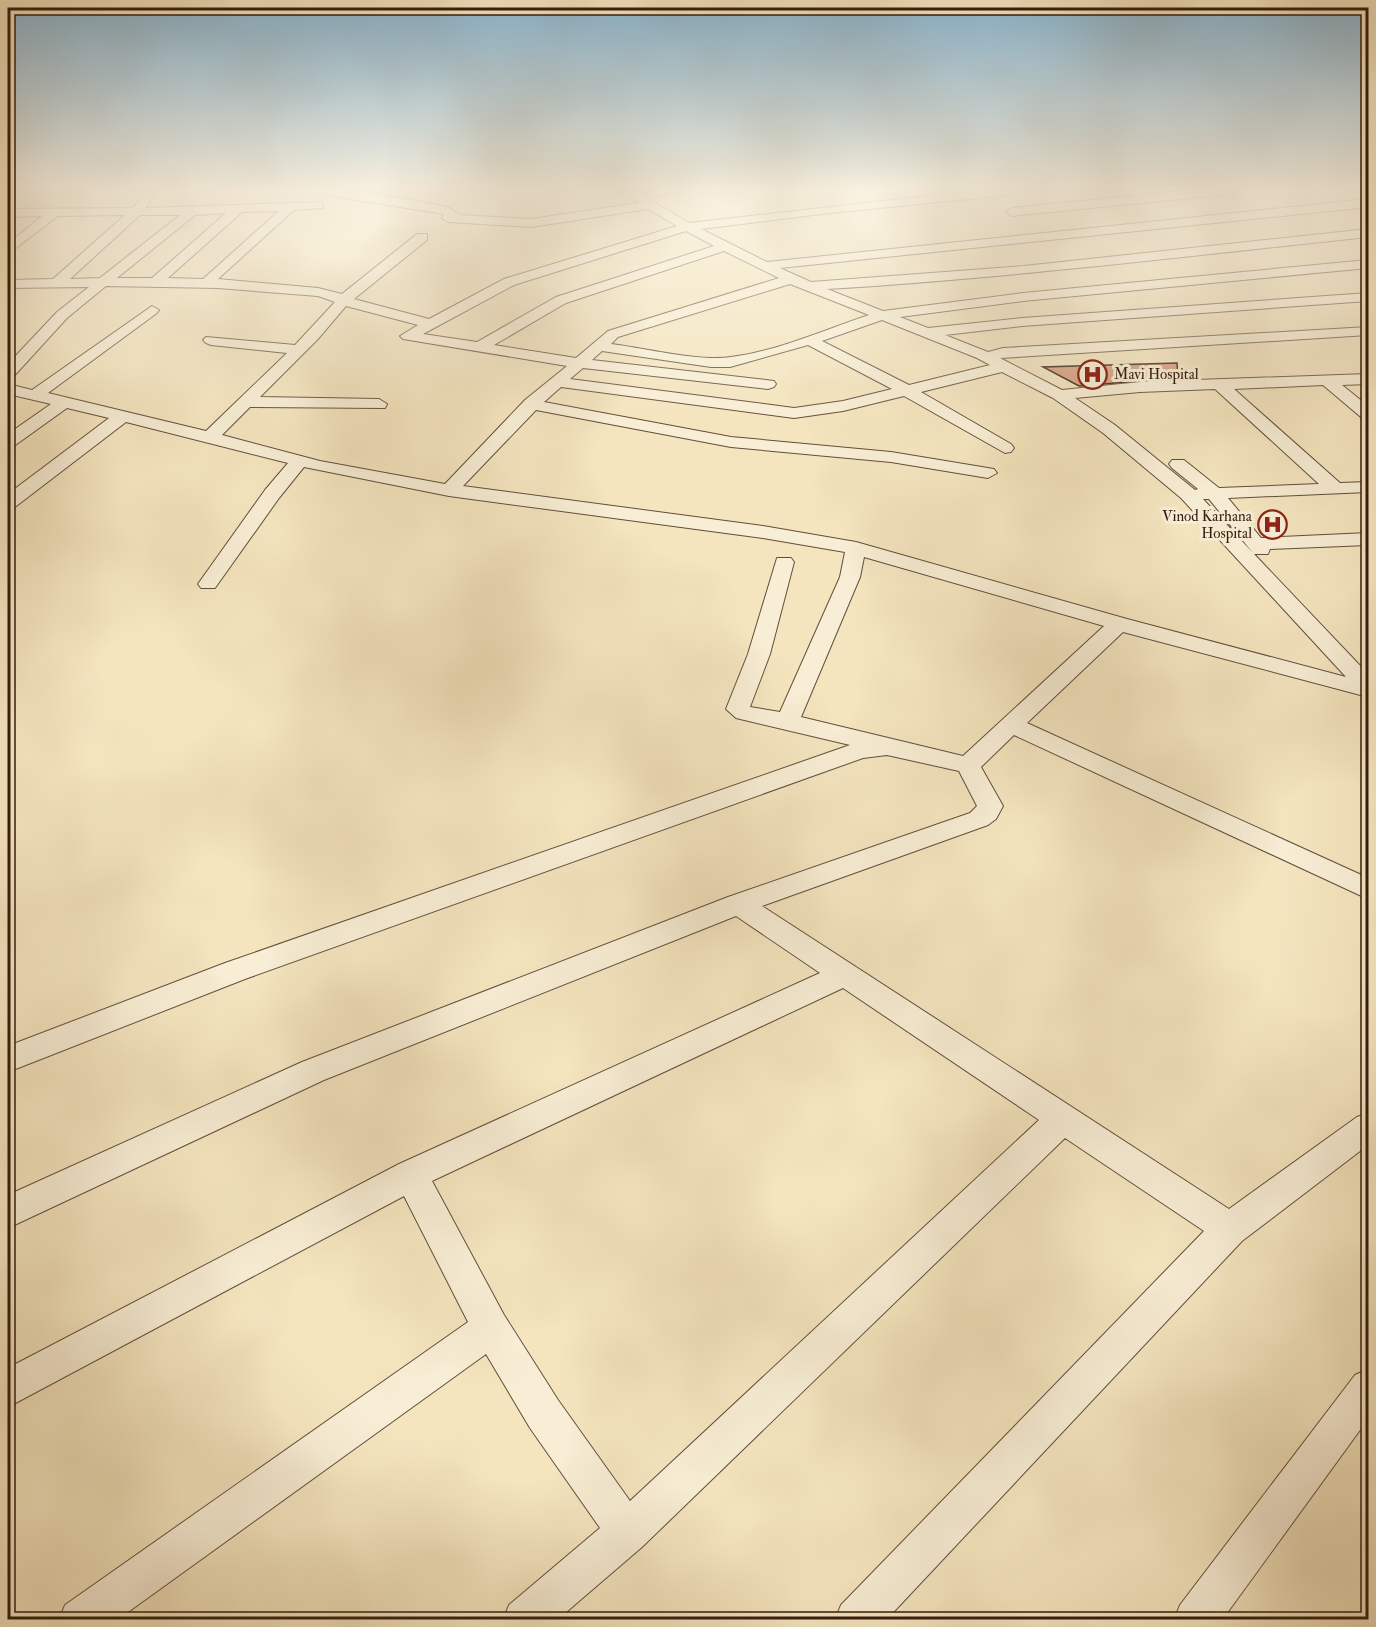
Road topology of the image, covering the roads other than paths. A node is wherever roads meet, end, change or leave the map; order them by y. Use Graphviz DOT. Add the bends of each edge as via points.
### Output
graph roads {
  1 [pos="76,266"];
  2 [pos="124,266"];
  3 [pos="171,266"];
  4 [pos="225,266"];
  5 [pos="386,266"];
  6 [pos="560,266"];
  7 [pos="663,266"];
  8 [pos="765,266"];
  9 [pos="777,266"];
  10 [pos="871,266"];
  11 [pos="1061,266"];
  12 [pos="1348,266"];
  13 [pos="794,276"];
  14 [pos="106,280"];
  15 [pos="157,280"];
  16 [pos="208,281"];
  17 [pos="58,282"];
  18 [pos="8,284"];
  19 [pos="827,284"];
  20 [pos="1368,297"];
  21 [pos="343,301"];
  22 [pos="152,310"];
  23 [pos="892,314"];
  24 [pos="429,323"];
  25 [pos="948,330"];
  26 [pos="1368,331"];
  27 [pos="928,332"];
  28 [pos="211,340"];
  29 [pos="809,340"];
  30 [pos="596,346"];
  31 [pos="480,347"];
  32 [pos="298,350"];
  33 [pos="999,359"];
  34 [pos="578,363"];
  35 [pos="1368,379"];
  36 [pos="1326,380"];
  37 [pos="556,382"];
  38 [pos="768,384"];
  39 [pos="1219,384"];
  40 [pos="8,385"];
  41 [pos="906,390"];
  42 [pos="1079,393"];
  43 [pos="35,395"];
  44 [pos="1059,395"];
  45 [pos="65,402"];
  46 [pos="248,402"];
  47 [pos="379,404"];
  48 [pos="531,404"];
  49 [pos="1368,414"];
  50 [pos="123,416"];
  51 [pos="210,437"];
  52 [pos="8,442"];
  53 [pos="1005,448"];
  54 [pos="299,462"];
  55 [pos="988,473"];
  56 [pos="1368,487"];
  57 [pos="1335,488"];
  58 [pos="448,490"];
  59 [pos="1214,493"];
  60 [pos="1188,494"];
  61 [pos="8,503"];
  62 [pos="1368,539"];
  63 [pos="1256,544"];
  64 [pos="856,548"];
  65 [pos="784,562"];
  66 [pos="208,584"];
  67 [pos="1119,624"];
  68 [pos="1368,663"];
  69 [pos="1368,688"];
  70 [pos="788,721"];
  71 [pos="1012,724"];
  72 [pos="887,747"];
  73 [pos="968,765"];
  74 [pos="1368,889"];
  75 [pos="738,904"];
  76 [pos="844,975"];
  77 [pos="8,1059"];
  78 [pos="1062,1119"];
  79 [pos="1368,1127"];
  80 [pos="411,1175"];
  81 [pos="8,1212"];
  82 [pos="1230,1229"];
  83 [pos="491,1328"];
  84 [pos="8,1388"];
  85 [pos="1368,1388"];
  86 [pos="627,1532"];
  87 [pos="80,1620"];
  88 [pos="524,1620"];
  89 [pos="856,1620"];
  90 [pos="1195,1620"];
  1 -- 17 [label="street"];
  2 -- 14 [label="street"];
  3 -- 15 [label="street"];
  4 -- 16 [label="street"];
  5 -- 21 [label="street"];
  6 -- 24 [label="street" via="517,279"];
  7 -- 31 [label="street" via="561,300"];
  8 -- 13 [label="street"];
  9 -- 13 [label="street"];
  10 -- 13 [label="street"];
  11 -- 19 [label="street"];
  12 -- 23 [label="street" via="1023,297"];
  13 -- 19 [label="street"];
  13 -- 19 [label="street"];
  13 -- 23 [label="street"];
  13 -- 30 [label="street" via="625,329"];
  14 -- 15 [label="street"];
  14 -- 17 [label="street"];
  14 -- 40 [label="street" via="62,315"];
  15 -- 16 [label="street"];
  16 -- 21 [label="street" via="305,291"];
  17 -- 18 [label="street"];
  19 -- 23 [label="street"];
  20 -- 25 [label="street"];
  21 -- 24 [label="street"];
  21 -- 32 [label="street"];
  22 -- 43 [label="street"];
  23 -- 25 [label="street"];
  23 -- 27 [label="street"];
  23 -- 29 [label="street"];
  24 -- 31 [label="street" via="408,336"];
  25 -- 27 [label="street"];
  25 -- 33 [label="street"];
  26 -- 33 [label="street"];
  27 -- 33 [label="street"];
  28 -- 32 [label="street"];
  29 -- 30 [label="street" via="730,362"];
  29 -- 41 [label="street"];
  30 -- 34 [label="street"];
  31 -- 34 [label="street"];
  32 -- 46 [label="street"];
  33 -- 41 [label="street"];
  33 -- 42 [label="street"];
  33 -- 44 [label="street"];
  34 -- 37 [label="street"];
  34 -- 38 [label="street"];
  35 -- 36 [label="street"];
  36 -- 39 [label="street"];
  36 -- 49 [label="street"];
  37 -- 41 [label="street" via="794,413 835,408"];
  37 -- 48 [label="street"];
  39 -- 42 [label="street"];
  39 -- 57 [label="street"];
  40 -- 43 [label="street"];
  41 -- 53 [label="street"];
  42 -- 44 [label="street"];
  42 -- 59 [label="street" via="1133,427"];
  43 -- 45 [label="street"];
  44 -- 60 [label="street" via="1109,429"];
  45 -- 50 [label="street"];
  45 -- 52 [label="street"];
  46 -- 47 [label="street"];
  46 -- 51 [label="street"];
  48 -- 55 [label="street" via="731,442 891,458"];
  48 -- 58 [label="street"];
  50 -- 51 [label="street"];
  50 -- 61 [label="street"];
  51 -- 54 [label="street"];
  54 -- 58 [label="street"];
  54 -- 66 [label="street" via="250,522"];
  56 -- 57 [label="street"];
  57 -- 59 [label="street"];
  58 -- 64 [label="street"];
  59 -- 60 [label="street"];
  59 -- 63 [label="street"];
  60 -- 69 [label="street"];
  62 -- 63 [label="street"];
  63 -- 68 [label="street"];
  64 -- 67 [label="street"];
  64 -- 70 [label="street" via="850,577"];
  65 -- 70 [label="street" via="759,654 738,709"];
  67 -- 69 [label="street"];
  67 -- 71 [label="street"];
  70 -- 72 [label="street"];
  71 -- 73 [label="street"];
  71 -- 74 [label="street"];
  72 -- 73 [label="street"];
  72 -- 77 [label="street" via="860,750 235,971"];
  73 -- 75 [label="street" via="990,806 979,819"];
  75 -- 76 [label="street"];
  75 -- 81 [label="street" via="314,1071"];
  76 -- 78 [label="street"];
  76 -- 80 [label="street"];
  78 -- 82 [label="street"];
  78 -- 86 [label="street"];
  79 -- 82 [label="street"];
  80 -- 83 [label="street"];
  80 -- 84 [label="street"];
  82 -- 89 [label="street"];
  83 -- 86 [label="street" via="544,1414"];
  83 -- 87 [label="street"];
  85 -- 90 [label="street"];
  86 -- 88 [label="street"];
}
